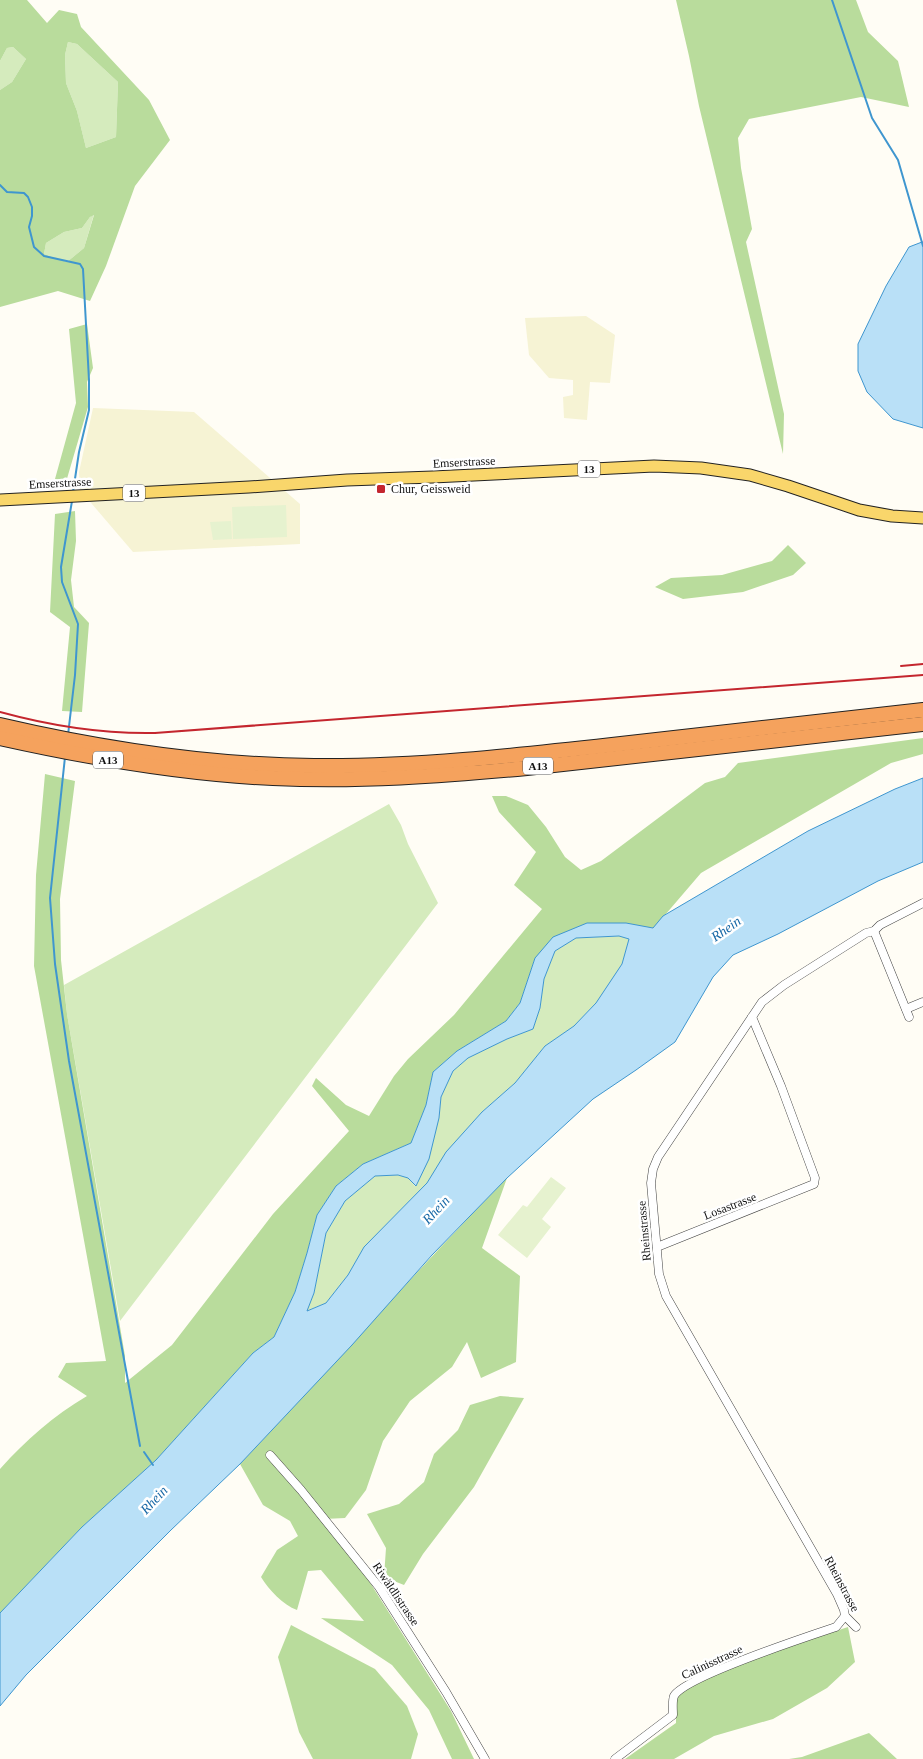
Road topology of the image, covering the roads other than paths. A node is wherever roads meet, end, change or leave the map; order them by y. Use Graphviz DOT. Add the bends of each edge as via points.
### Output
graph roads {
  1 [pos="0,500"];
  2 [pos="923,518"];
  3 [pos="923,710"];
  4 [pos="923,724"];
  5 [pos="0,725"];
  6 [pos="0,738"];
  7 [pos="67,746"];
  8 [pos="149,760"];
  9 [pos="923,903"];
  10 [pos="874,931"];
  11 [pos="923,1002"];
  12 [pos="906,1009"];
  13 [pos="752,1017"];
  14 [pos="909,1017"];
  15 [pos="657,1247"];
  16 [pos="270,1455"];
  17 [pos="845,1616"];
  18 [pos="856,1627"];
  19 [pos="485,1759"];
  20 [pos="615,1759"];
  1 -- 2 [label="main road, Emserstrasse / 13" via="347,480 671,467 750,475 859,510"];
  3 -- 8 [label="highway, A13" via="535,753 390,765"];
  4 -- 8 [label="highway, A13" via="399,778 274,778 207,774"];
  5 -- 7 [label="highway, A13"];
  6 -- 7 [label="highway, A13"];
  7 -- 8 [label="highway, A13"];
  9 -- 10 [label="street, Rheinstrasse"];
  10 -- 12 [label="street"];
  10 -- 13 [label="street, Rheinstrasse" via="784,985 762,1002"];
  11 -- 12 [label="street"];
  12 -- 14 [label="street"];
  13 -- 15 [label="street, Rheinstrasse" via="655,1163 651,1183"];
  13 -- 15 [label="street, Losastrasse" via="782,1086 815,1181 812,1186"];
  15 -- 17 [label="street, Rheinstrasse" via="659,1274 666,1296 837,1594"];
  16 -- 19 [label="street, Riwäldlistrasse" via="375,1581"];
  17 -- 18 [label="street, Rheinstrasse"];
  17 -- 20 [label="street, Calinisstrasse" via="836,1627 753,1656 680,1690 674,1696 673,1715"];
}
